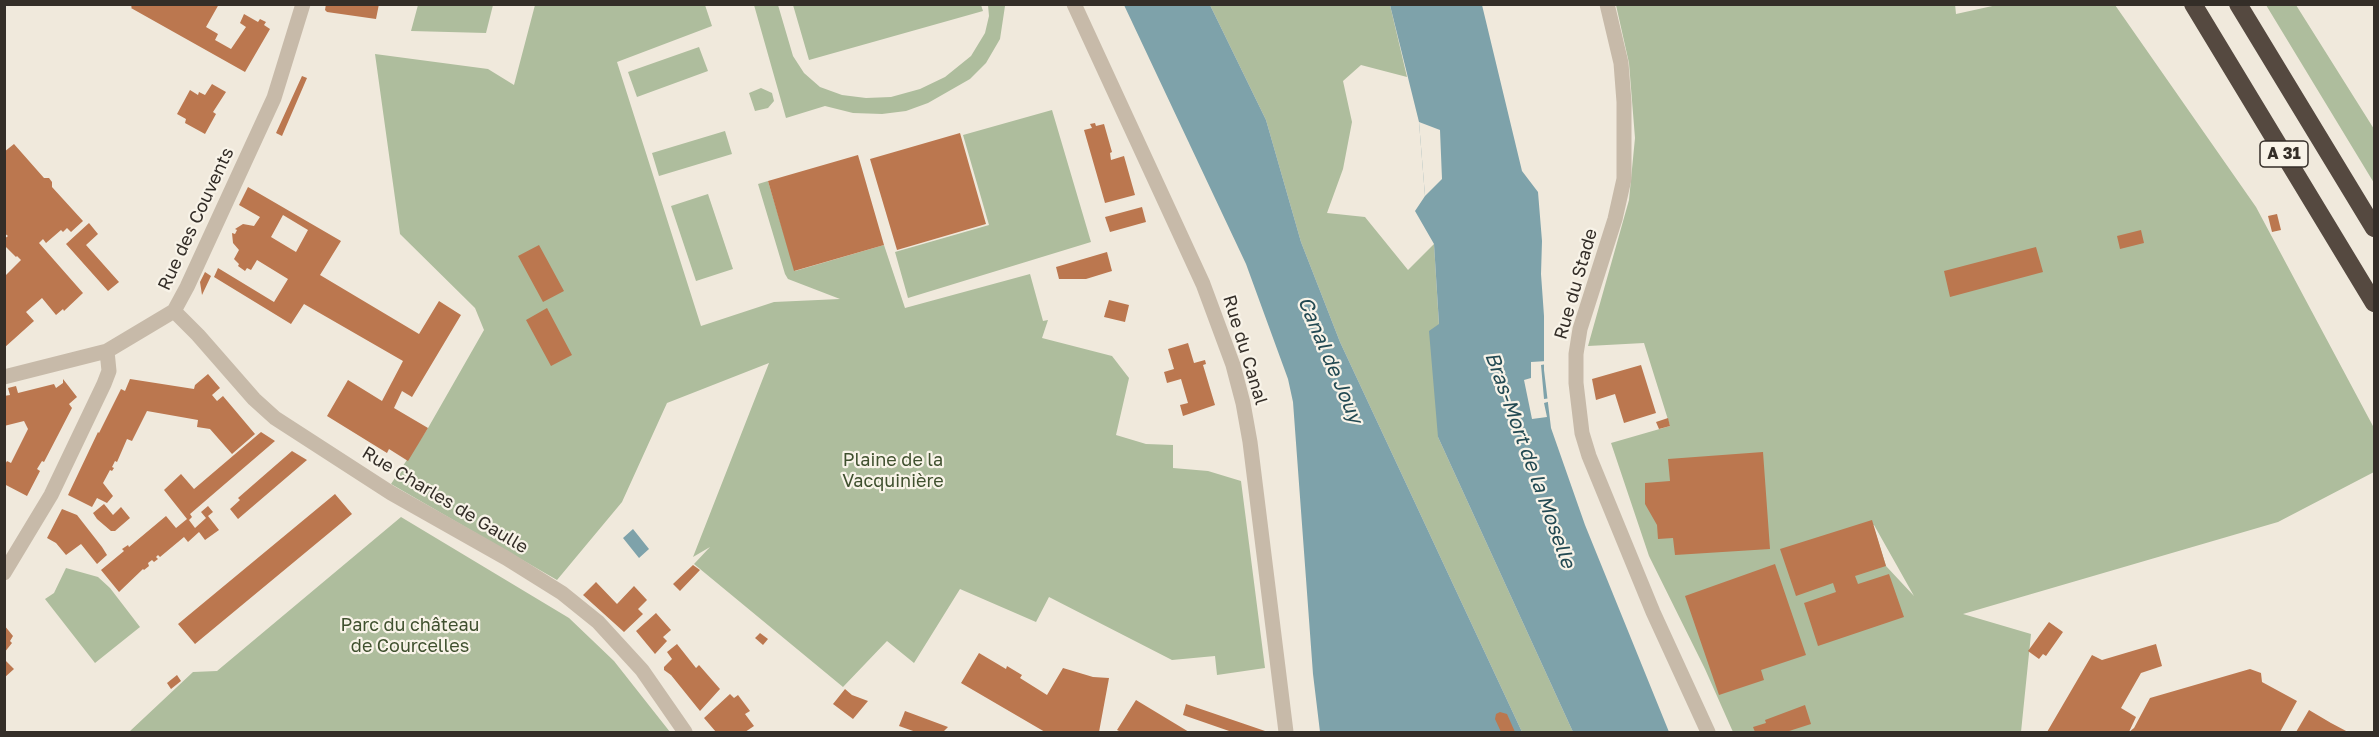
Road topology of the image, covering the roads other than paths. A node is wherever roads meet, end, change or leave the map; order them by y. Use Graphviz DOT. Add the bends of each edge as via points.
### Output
graph roads {
  1 [pos="303,4"];
  2 [pos="1074,4"];
  3 [pos="1607,4"];
  4 [pos="2193,4"];
  5 [pos="2238,4"];
  6 [pos="2374,228"];
  7 [pos="2374,303"];
  8 [pos="174,311"];
  9 [pos="107,351"];
  10 [pos="4,376"];
  11 [pos="4,573"];
  12 [pos="684,732"];
  13 [pos="1286,732"];
  14 [pos="1708,732"];
  1 -- 8 [label="street, Rue des Couvents" via="274,98"];
  2 -- 13 [label="street, Rue du Canal" via="1199,273 1233,365 1250,442"];
  3 -- 14 [label="street, Rue du Stade" via="1621,63 1624,180 1580,329 1576,383 1582,433 1653,612"];
  4 -- 7 [label="highway, A 31"];
  5 -- 6 [label="highway, A 31"];
  8 -- 9 [label="street, Rue des Couvents"];
  8 -- 12 [label="street, Rue Charles de Gaulle" via="275,418 391,493 562,593 598,622 642,669"];
  9 -- 10 [label="street, Rue des Couvents"];
  9 -- 11 [label="street" via="109,371 104,384 51,495"];
}
